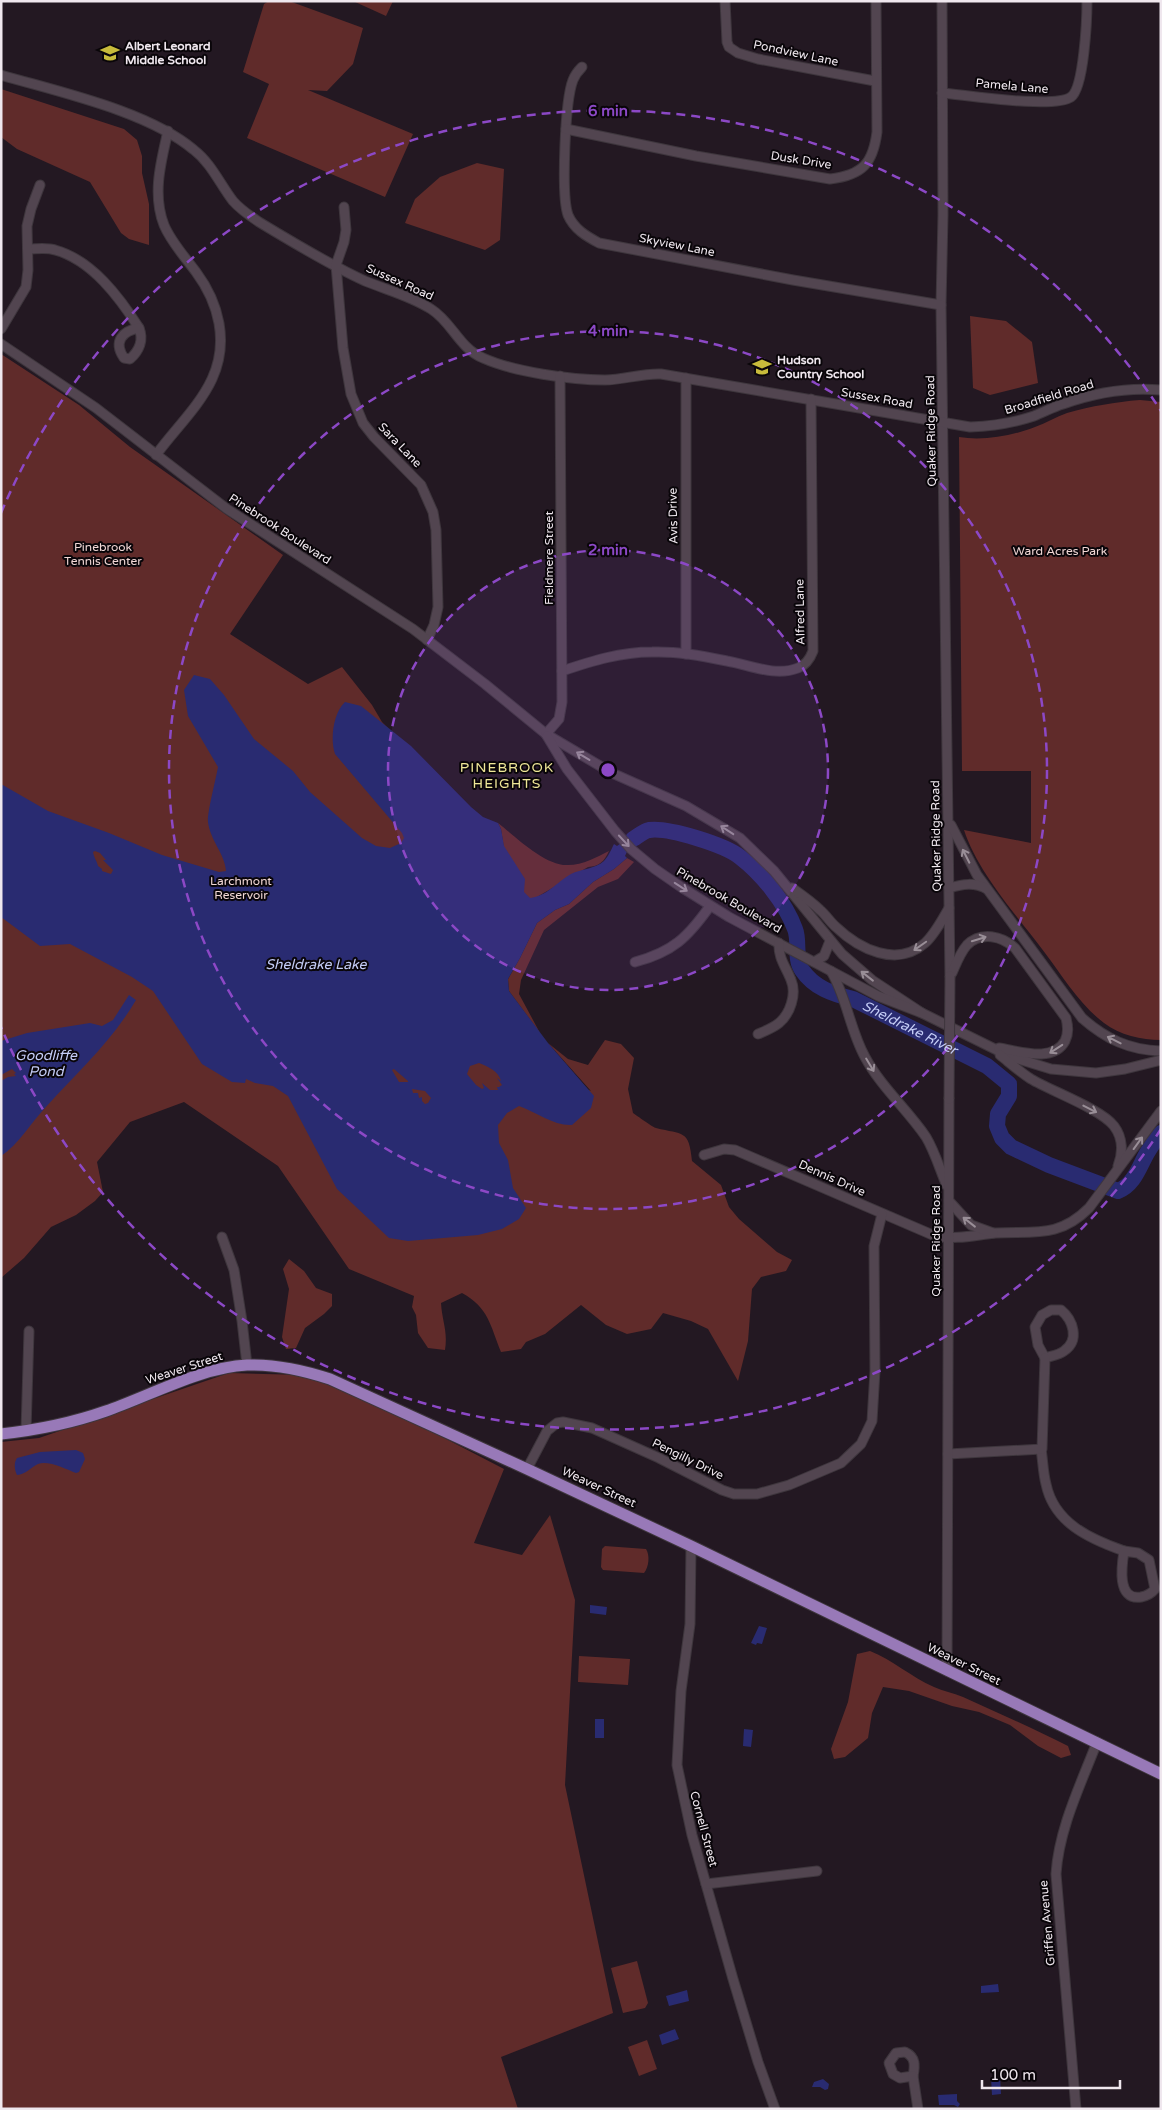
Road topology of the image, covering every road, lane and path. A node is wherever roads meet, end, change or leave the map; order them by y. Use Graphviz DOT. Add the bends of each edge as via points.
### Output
graph roads {
  1 [pos="725,1"];
  2 [pos="876,1"];
  3 [pos="942,1"];
  4 [pos="1087,1"];
  5 [pos="582,67"];
  6 [pos="1,75"];
  7 [pos="875,81"];
  8 [pos="942,92"];
  9 [pos="566,129"];
  10 [pos="168,131"];
  11 [pos="40,185"];
  12 [pos="344,207"];
  13 [pos="28,249"];
  14 [pos="336,265"];
  15 [pos="941,305"];
  16 [pos="139,328"];
  17 [pos="1,329"];
  18 [pos="1,344"];
  19 [pos="560,376"];
  20 [pos="686,378"];
  21 [pos="1161,390"];
  22 [pos="811,399"];
  23 [pos="944,422"];
  24 [pos="156,455"];
  25 [pos="427,640"];
  26 [pos="686,654"];
  27 [pos="562,671"];
  28 [pos="546,734"];
  29 [pos="949,821"];
  30 [pos="782,880"];
  31 [pos="949,888"];
  32 [pos="988,889"];
  33 [pos="710,906"];
  34 [pos="950,908"];
  35 [pos="830,941"];
  36 [pos="779,943"];
  37 [pos="635,962"];
  38 [pos="814,962"];
  39 [pos="831,970"];
  40 [pos="950,976"];
  41 [pos="922,1013"];
  42 [pos="758,1034"];
  43 [pos="989,1047"];
  44 [pos="1161,1051"];
  45 [pos="1161,1060"];
  46 [pos="1161,1111"];
  47 [pos="704,1155"];
  48 [pos="1115,1173"];
  49 [pos="949,1196"];
  50 [pos="882,1214"];
  51 [pos="995,1234"];
  52 [pos="222,1237"];
  53 [pos="949,1238"];
  54 [pos="29,1331"];
  55 [pos="1045,1358"];
  56 [pos="247,1365"];
  57 [pos="26,1431"];
  58 [pos="1,1434"];
  59 [pos="1041,1449"];
  60 [pos="948,1454"];
  61 [pos="527,1469"];
  62 [pos="691,1546"];
  63 [pos="1124,1551"];
  64 [pos="947,1671"];
  65 [pos="1097,1742"];
  66 [pos="1161,1774"];
  67 [pos="817,1870"];
  68 [pos="706,1884"];
  69 [pos="913,2076"];
  70 [pos="774,2109"];
  71 [pos="918,2109"];
  72 [pos="1076,2109"];
  1 -- 7 [label="street, Pondview Lane" via="726,42 738,53"];
  2 -- 7 [label="street, Dusk Drive"];
  3 -- 8 [label="street, Quaker Ridge Road"];
  4 -- 8 [label="street, Pamela Lane" via="1082,67 1079,85 1071,97 1060,102 1043,102"];
  5 -- 9 [label="street, Skyview Lane" via="572,81"];
  6 -- 10 [label="street, Sussex Road" via="128,114"];
  7 -- 9 [label="street, Dusk Drive" via="875,150 863,168 845,177 830,178 696,156"];
  8 -- 15 [label="street, Quaker Ridge Road"];
  9 -- 15 [label="street, Skyview Lane" via="564,187 568,214 578,230 599,243"];
  10 -- 14 [label="street, Sussex Road" via="196,151 234,202 247,214"];
  10 -- 24 [label="street" via="158,185 158,205 164,226 210,294 217,313 221,346 212,379 199,401"];
  11 -- 13 [label="street" via="27,226"];
  12 -- 14 [label="street, Sara Lane" via="346,230"];
  13 -- 16 [label="street" via="53,249 92,271 123,304"];
  13 -- 17 [label="street" via="26,287"];
  14 -- 19 [label="street, Sussex Road" via="432,309 461,342 482,358"];
  14 -- 25 [label="street, Sara Lane" via="343,348 351,394 374,437 421,485 433,512 438,607"];
  15 -- 23 [label="street, Quaker Ridge Road"];
  18 -- 24 [label="street, Pinebrook Boulevard" via="82,398"];
  19 -- 20 [label="street, Sussex Road" via="604,380 646,374"];
  19 -- 27 [label="street, Fieldmere Street"];
  20 -- 22 [label="street, Sussex Road"];
  20 -- 26 [label="street, Avis Drive"];
  21 -- 23 [label="street, Broadfield Road" via="1117,390 1063,403 1036,415 996,426 970,427"];
  22 -- 23 [label="street, Sussex Road"];
  22 -- 26 [label="street, Alfred Lane" via="813,651 810,659 798,668 761,670"];
  23 -- 29 [label="street, Quaker Ridge Road"];
  24 -- 25 [label="street, Pinebrook Boulevard" via="208,496"];
  25 -- 28 [label="street, Pinebrook Boulevard"];
  26 -- 27 [label="street, Alfred Lane" via="626,653"];
  27 -- 28 [label="street, Fieldmere Street" via="561,713"];
  30 -- 28 [label="street, Pinebrook Boulevard, one-way" via="749,845 715,822 612,773"];
  28 -- 33 [label="street, Pinebrook Boulevard, one-way" via="567,769 623,841 669,879"];
  29 -- 31 [label="street, Quaker Ridge Road"];
  32 -- 29 [label="street, one-way" via="970,864"];
  34 -- 30 [label="street, one-way" via="920,948 889,956 868,949 845,935"];
  30 -- 35 [label="street, Pinebrook Boulevard"];
  31 -- 32 [label="street" via="968,884"];
  31 -- 34 [label="street, Quaker Ridge Road"];
  44 -- 32 [label="street, one-way" via="1121,1044 1082,1018"];
  33 -- 36 [label="street, Pinebrook Boulevard"];
  33 -- 37 [label="street" via="679,943 654,957"];
  34 -- 40 [label="street, Quaker Ridge Road"];
  35 -- 38 [label="street" via="824,956"];
  41 -- 35 [label="street, Pinebrook Boulevard, one-way" via="861,971"];
  36 -- 38 [label="street, Pinebrook Boulevard"];
  36 -- 42 [label="street" via="780,956 793,985 792,1000 779,1023"];
  38 -- 39 [label="street, Pinebrook Boulevard"];
  39 -- 41 [label="street, Pinebrook Boulevard" via="878,996"];
  39 -- 49 [label="street, one-way" via="870,1066 927,1139"];
  40 -- 43 [label="street, one-way" via="971,942 990,936 1004,940 1015,948 1066,1018 1067,1036 1062,1046 1050,1054"];
  40 -- 49 [label="street, Quaker Ridge Road, bridge"];
  41 -- 43 [label="street, Pinebrook Boulevard"];
  43 -- 45 [label="street, Pinebrook Boulevard" via="1036,1065 1082,1072 1125,1069"];
  43 -- 48 [label="street, one-way" via="1030,1079 1111,1123 1121,1144 1121,1157"];
  48 -- 46 [label="street, Dennis Drive, one-way"];
  47 -- 50 [label="street, Dennis Drive" via="724,1149 735,1150"];
  48 -- 51 [label="street, Dennis Drive" via="1086,1212 1067,1226 1042,1233"];
  51 -- 49 [label="street, one-way" via="971,1225"];
  49 -- 53 [label="street, Quaker Ridge Road"];
  50 -- 53 [label="street, Dennis Drive" via="927,1234"];
  50 -- 61 [label="street, Pengilly Drive" via="874,1246 872,1421 861,1444 841,1463 758,1494 734,1494 592,1428 563,1422 547,1430"];
  51 -- 53 [label="street, Dennis Drive"];
  52 -- 56 [label="street" via="234,1270"];
  53 -- 60 [label="street, Quaker Ridge Road"];
  54 -- 57 [label="street"];
  55 -- 55 [label="street" via="1062,1353 1072,1342 1072,1326 1061,1310 1051,1310 1042,1315 1035,1327"];
  55 -- 59 [label="street" via="1045,1416"];
  56 -- 57 [label="main road, Weaver Street" via="217,1370 105,1411"];
  56 -- 61 [label="main road, Weaver Street" via="290,1368 330,1379"];
  57 -- 58 [label="main road, Weaver Street"];
  59 -- 60 [label="street"];
  59 -- 63 [label="street" via="1046,1485 1059,1513 1093,1540"];
  60 -- 64 [label="street, Quaker Ridge Road"];
  61 -- 62 [label="main road, Weaver Street"];
  62 -- 64 [label="main road, Weaver Street"];
  62 -- 68 [label="street, Cornell Street" via="690,1624 681,1691 677,1765"];
  63 -- 63 [label="street" via="1121,1574 1125,1590 1138,1597 1152,1593 1155,1589 1149,1560 1138,1553"];
  64 -- 65 [label="main road, Weaver Street"];
  65 -- 66 [label="main road, Weaver Street"];
  65 -- 72 [label="street, Griffen Avenue" via="1065,1828 1056,1874"];
  67 -- 68 [label="street"];
  68 -- 70 [label="street, Cornell Street"];
  69 -- 71 [label="street"];
}
